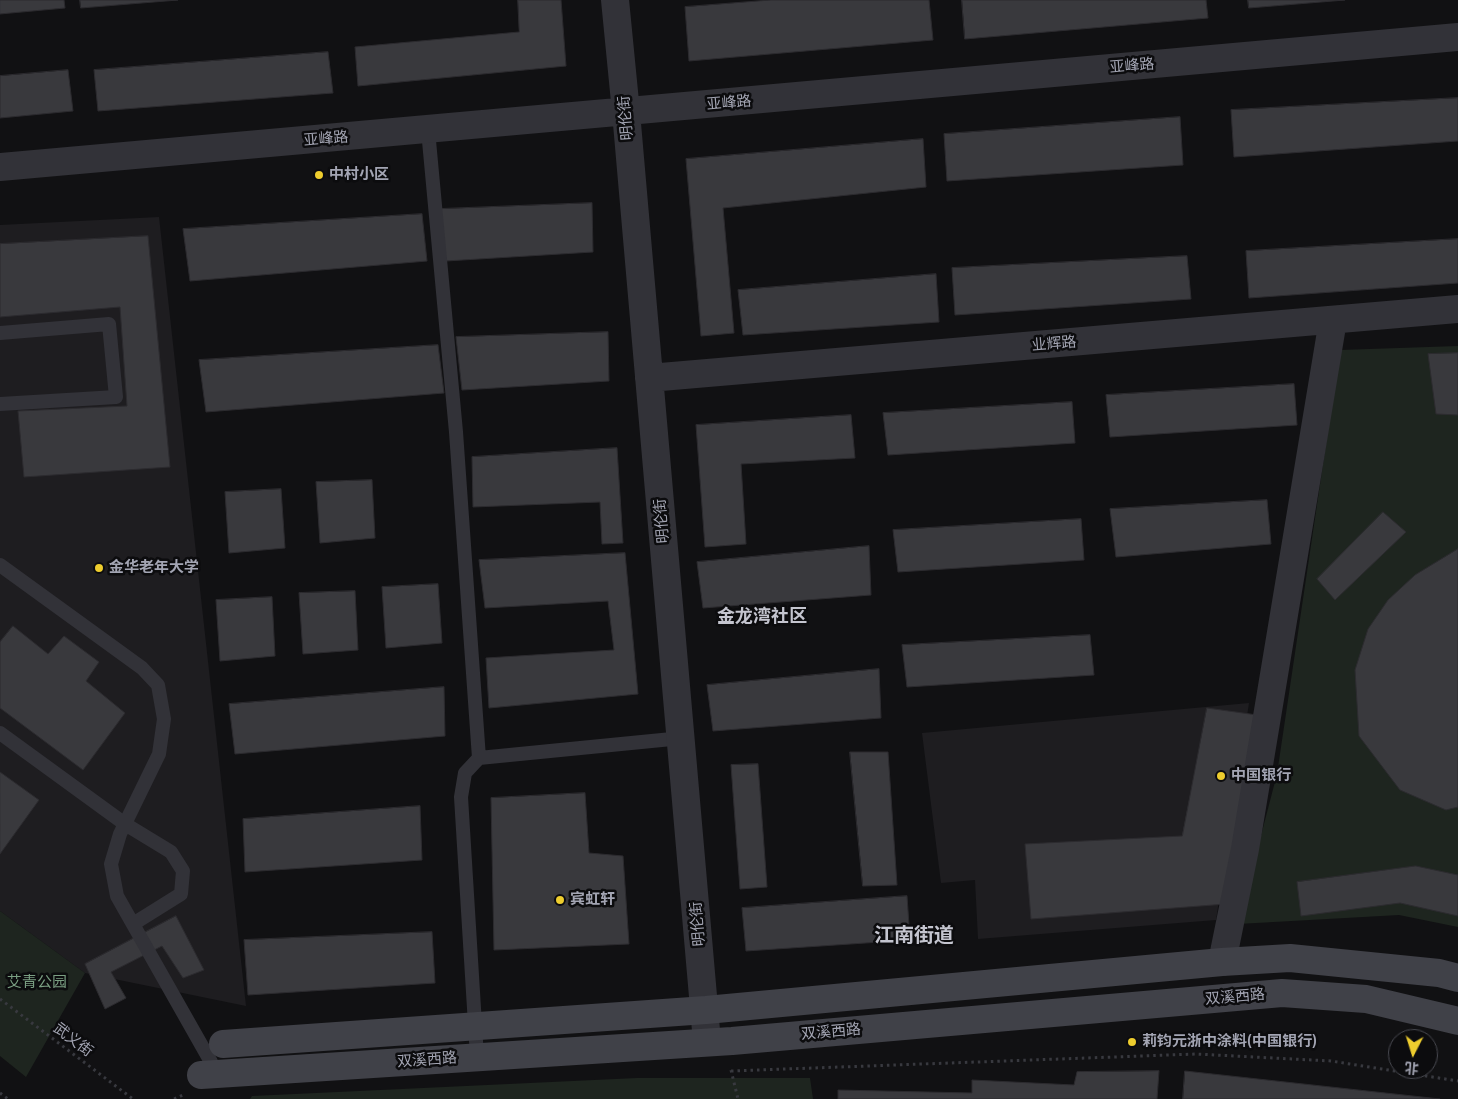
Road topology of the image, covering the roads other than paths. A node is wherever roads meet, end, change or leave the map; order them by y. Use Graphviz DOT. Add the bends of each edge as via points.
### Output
graph roads {
  1 [pos="615,0"];
  2 [pos="1458,37"];
  3 [pos="626,112"];
  4 [pos="428,130"];
  5 [pos="0,167"];
  6 [pos="1458,309"];
  7 [pos="1333,320"];
  8 [pos="0,333"];
  9 [pos="649,378"];
  10 [pos="0,404"];
  11 [pos="0,565"];
  12 [pos="0,733"];
  13 [pos="682,738"];
  14 [pos="479,758"];
  15 [pos="125,824"];
  16 [pos="133,924"];
  17 [pos="1222,962"];
  18 [pos="1458,978"];
  19 [pos="706,1010"];
  20 [pos="1458,1021"];
  21 [pos="476,1026"];
  22 [pos="715,1042"];
  23 [pos="477,1057"];
  24 [pos="211,1060"];
  1 -- 3 [label="street, 明伦街"];
  2 -- 3 [label="street, 亚峰路"];
  3 -- 4 [label="street, 亚峰路"];
  3 -- 9 [label="street, 明伦街"];
  4 -- 5 [label="street, 亚峰路"];
  4 -- 14 [label="lane" via="456,432"];
  6 -- 7 [label="street, 业辉路"];
  7 -- 9 [label="street, 业辉路"];
  7 -- 17 [label="street" via="1245,849"];
  8 -- 10 [label="lane" via="109,324 116,397"];
  9 -- 13 [label="street, 明伦街"];
  11 -- 15 [label="lane" via="142,668 158,685 164,719 159,754"];
  12 -- 15 [label="lane"];
  13 -- 14 [label="lane"];
  13 -- 19 [label="street, 明伦街"];
  14 -- 21 [label="lane" via="465,773 461,797"];
  15 -- 16 [label="lane" via="111,864 117,896"];
  15 -- 16 [label="lane" via="171,852 184,872 181,894"];
  16 -- 24 [label="lane"];
  17 -- 18 [label="main road, 双溪西路" via="1290,958 1439,973"];
  17 -- 19 [label="main road, 双溪西路"];
  19 -- 21 [label="main road, 双溪西路"];
  19 -- 22 [label="street, 明伦街"];
  20 -- 22 [label="main road, 双溪西路" via="1366,998 1282,993"];
  21 -- 23 [label="lane"];
  21 -- 24 [label="main road, 双溪西路"];
  22 -- 23 [label="main road, 双溪西路"];
  23 -- 24 [label="main road, 双溪西路"];
}
